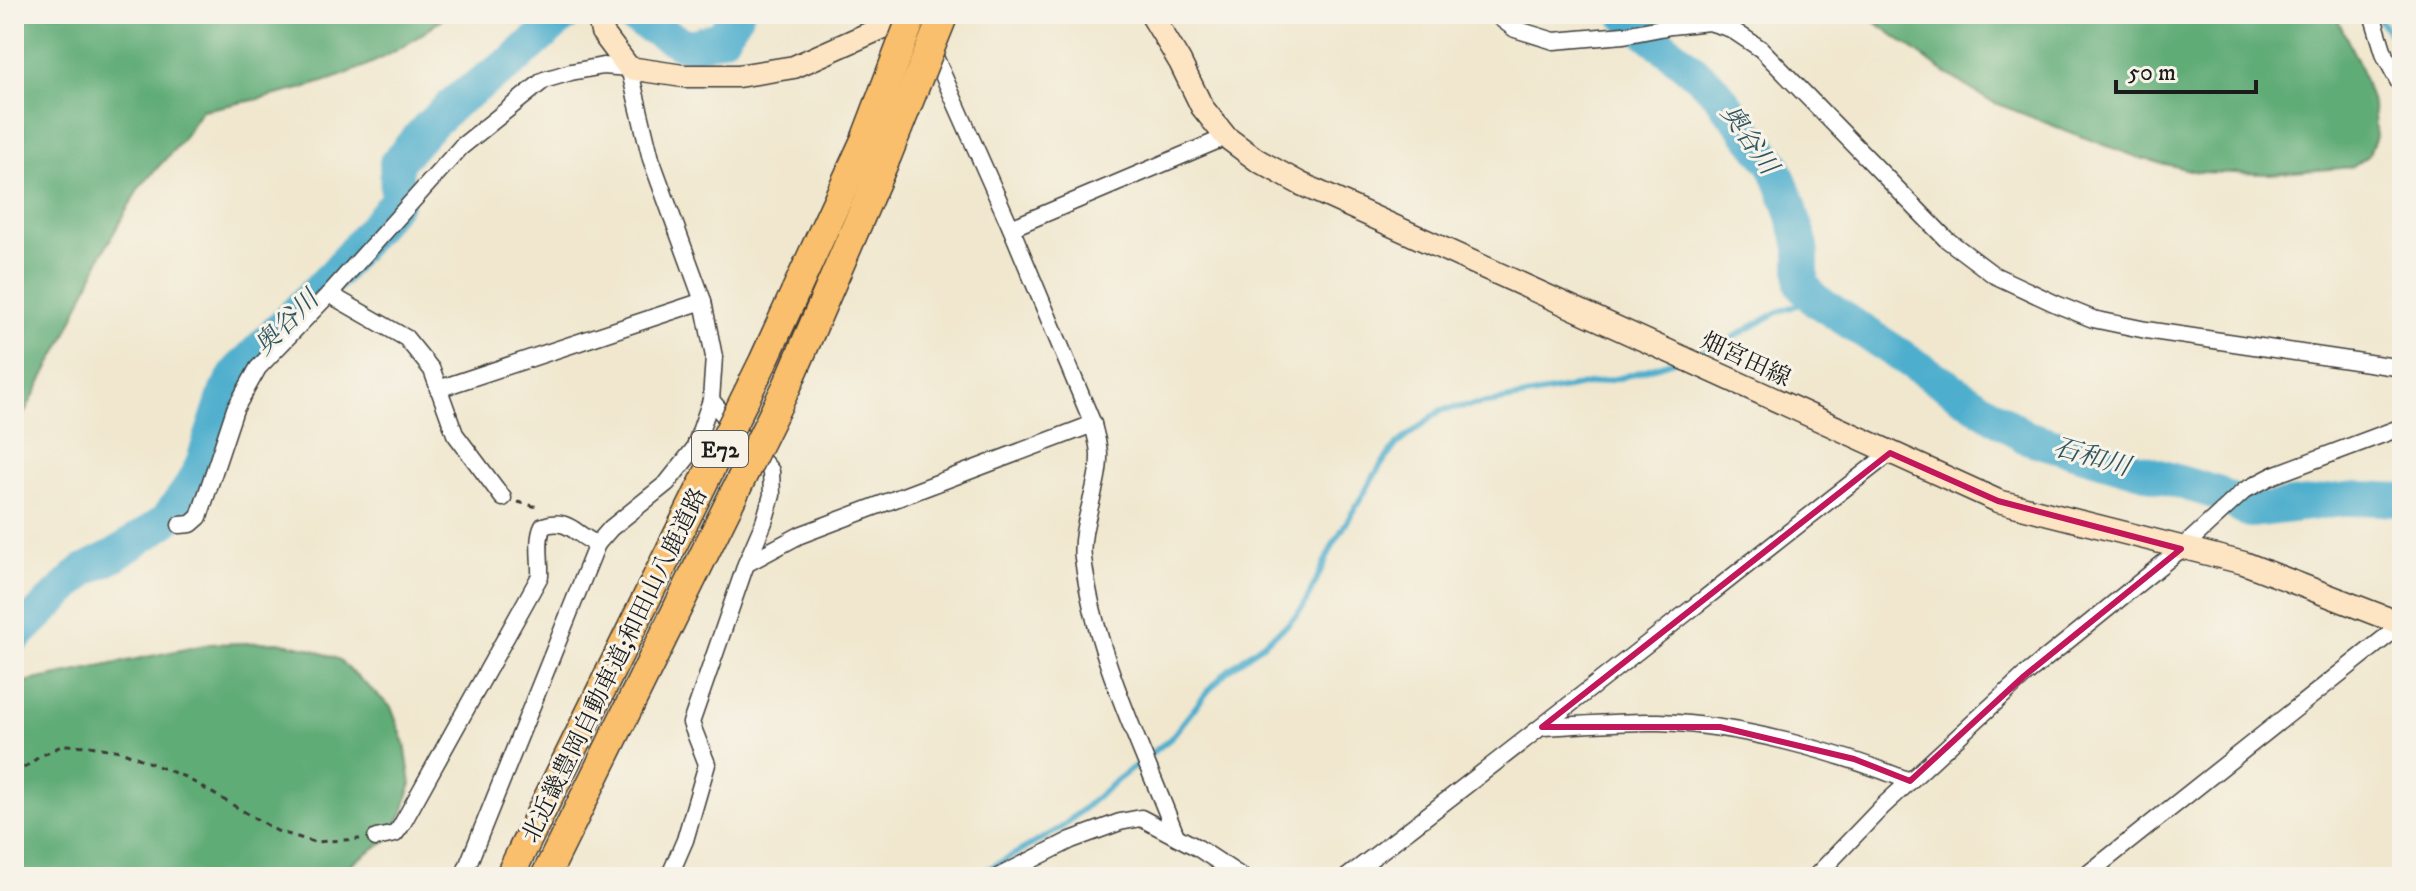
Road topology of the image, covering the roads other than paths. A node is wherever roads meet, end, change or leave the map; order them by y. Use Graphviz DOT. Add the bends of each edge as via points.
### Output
graph roads {
  1 [pos="598,14"];
  2 [pos="914,14"];
  3 [pos="944,14"];
  4 [pos="1151,14"];
  5 [pos="1495,14"];
  6 [pos="2372,14"];
  7 [pos="629,68"];
  8 [pos="2402,88"];
  9 [pos="1226,137"];
  10 [pos="1011,228"];
  11 [pos="329,294"];
  12 [pos="703,301"];
  13 [pos="2402,368"];
  14 [pos="438,389"];
  15 [pos="711,400"];
  16 [pos="1093,424"];
  17 [pos="2402,427"];
  18 [pos="1890,453"];
  19 [pos="503,498"];
  20 [pos="180,525"];
  21 [pos="597,544"];
  22 [pos="2181,549"];
  23 [pos="746,564"];
  24 [pos="2402,624"];
  25 [pos="1542,727"];
  26 [pos="1910,781"];
  27 [pos="1176,836"];
  28 [pos="376,838"];
  29 [pos="463,877"];
  30 [pos="509,877"];
  31 [pos="545,877"];
  32 [pos="669,877"];
  33 [pos="998,877"];
  34 [pos="1242,877"];
  35 [pos="1347,877"];
  36 [pos="1815,877"];
  37 [pos="2084,877"];
  1 -- 7 [label="main road" via="602,32"];
  2 -- 7 [label="main road" via="794,67 738,76"];
  2 -- 10 [label="street"];
  2 -- 30 [label="highway, 北近畿豊岡自動車道;和田山八鹿道路 / E72, bridge" via="865,140 763,362"];
  3 -- 31 [label="highway, 北近畿豊岡自動車道;和田山八鹿道路 / E72, bridge" via="787,386"];
  4 -- 9 [label="main road, 畑宮田線" via="1202,107"];
  5 -- 13 [label="street" via="1515,29 1554,41 1709,22 1731,29 1761,49 1946,239 1994,275 2093,319"];
  6 -- 8 [label="street"];
  7 -- 11 [label="street" via="603,66 544,80 461,147"];
  7 -- 12 [label="street" via="651,159"];
  9 -- 10 [label="street"];
  9 -- 18 [label="main road, 畑宮田線" via="1301,184"];
  10 -- 16 [label="street"];
  11 -- 14 [label="street" via="406,338 432,370"];
  11 -- 20 [label="street" via="258,368 235,409 199,517"];
  12 -- 14 [label="street"];
  12 -- 15 [label="street" via="714,357"];
  14 -- 19 [label="street" via="455,434"];
  15 -- 21 [label="street" via="694,449 667,483"];
  15 -- 23 [label="street" via="771,471 772,495"];
  16 -- 23 [label="street" via="800,535"];
  16 -- 27 [label="street" via="1099,455 1082,553 1089,598 1118,695"];
  17 -- 22 [label="street" via="2245,490"];
  18 -- 22 [label="main road, 畑宮田線" via="1998,501"];
  18 -- 25 [label="street"];
  21 -- 28 [label="street" via="565,523 543,526 540,576 401,826 395,834"];
  21 -- 29 [label="street"];
  22 -- 24 [label="main road, 畑宮田線" via="2244,563"];
  22 -- 26 [label="street" via="2024,676"];
  23 -- 32 [label="street" via="691,723 707,764"];
  24 -- 37 [label="street"];
  25 -- 26 [label="street" via="1658,722 1720,727 1854,759"];
  25 -- 35 [label="street"];
  26 -- 36 [label="street"];
  27 -- 33 [label="street" via="1141,818 1120,822"];
  27 -- 34 [label="street"];
}
